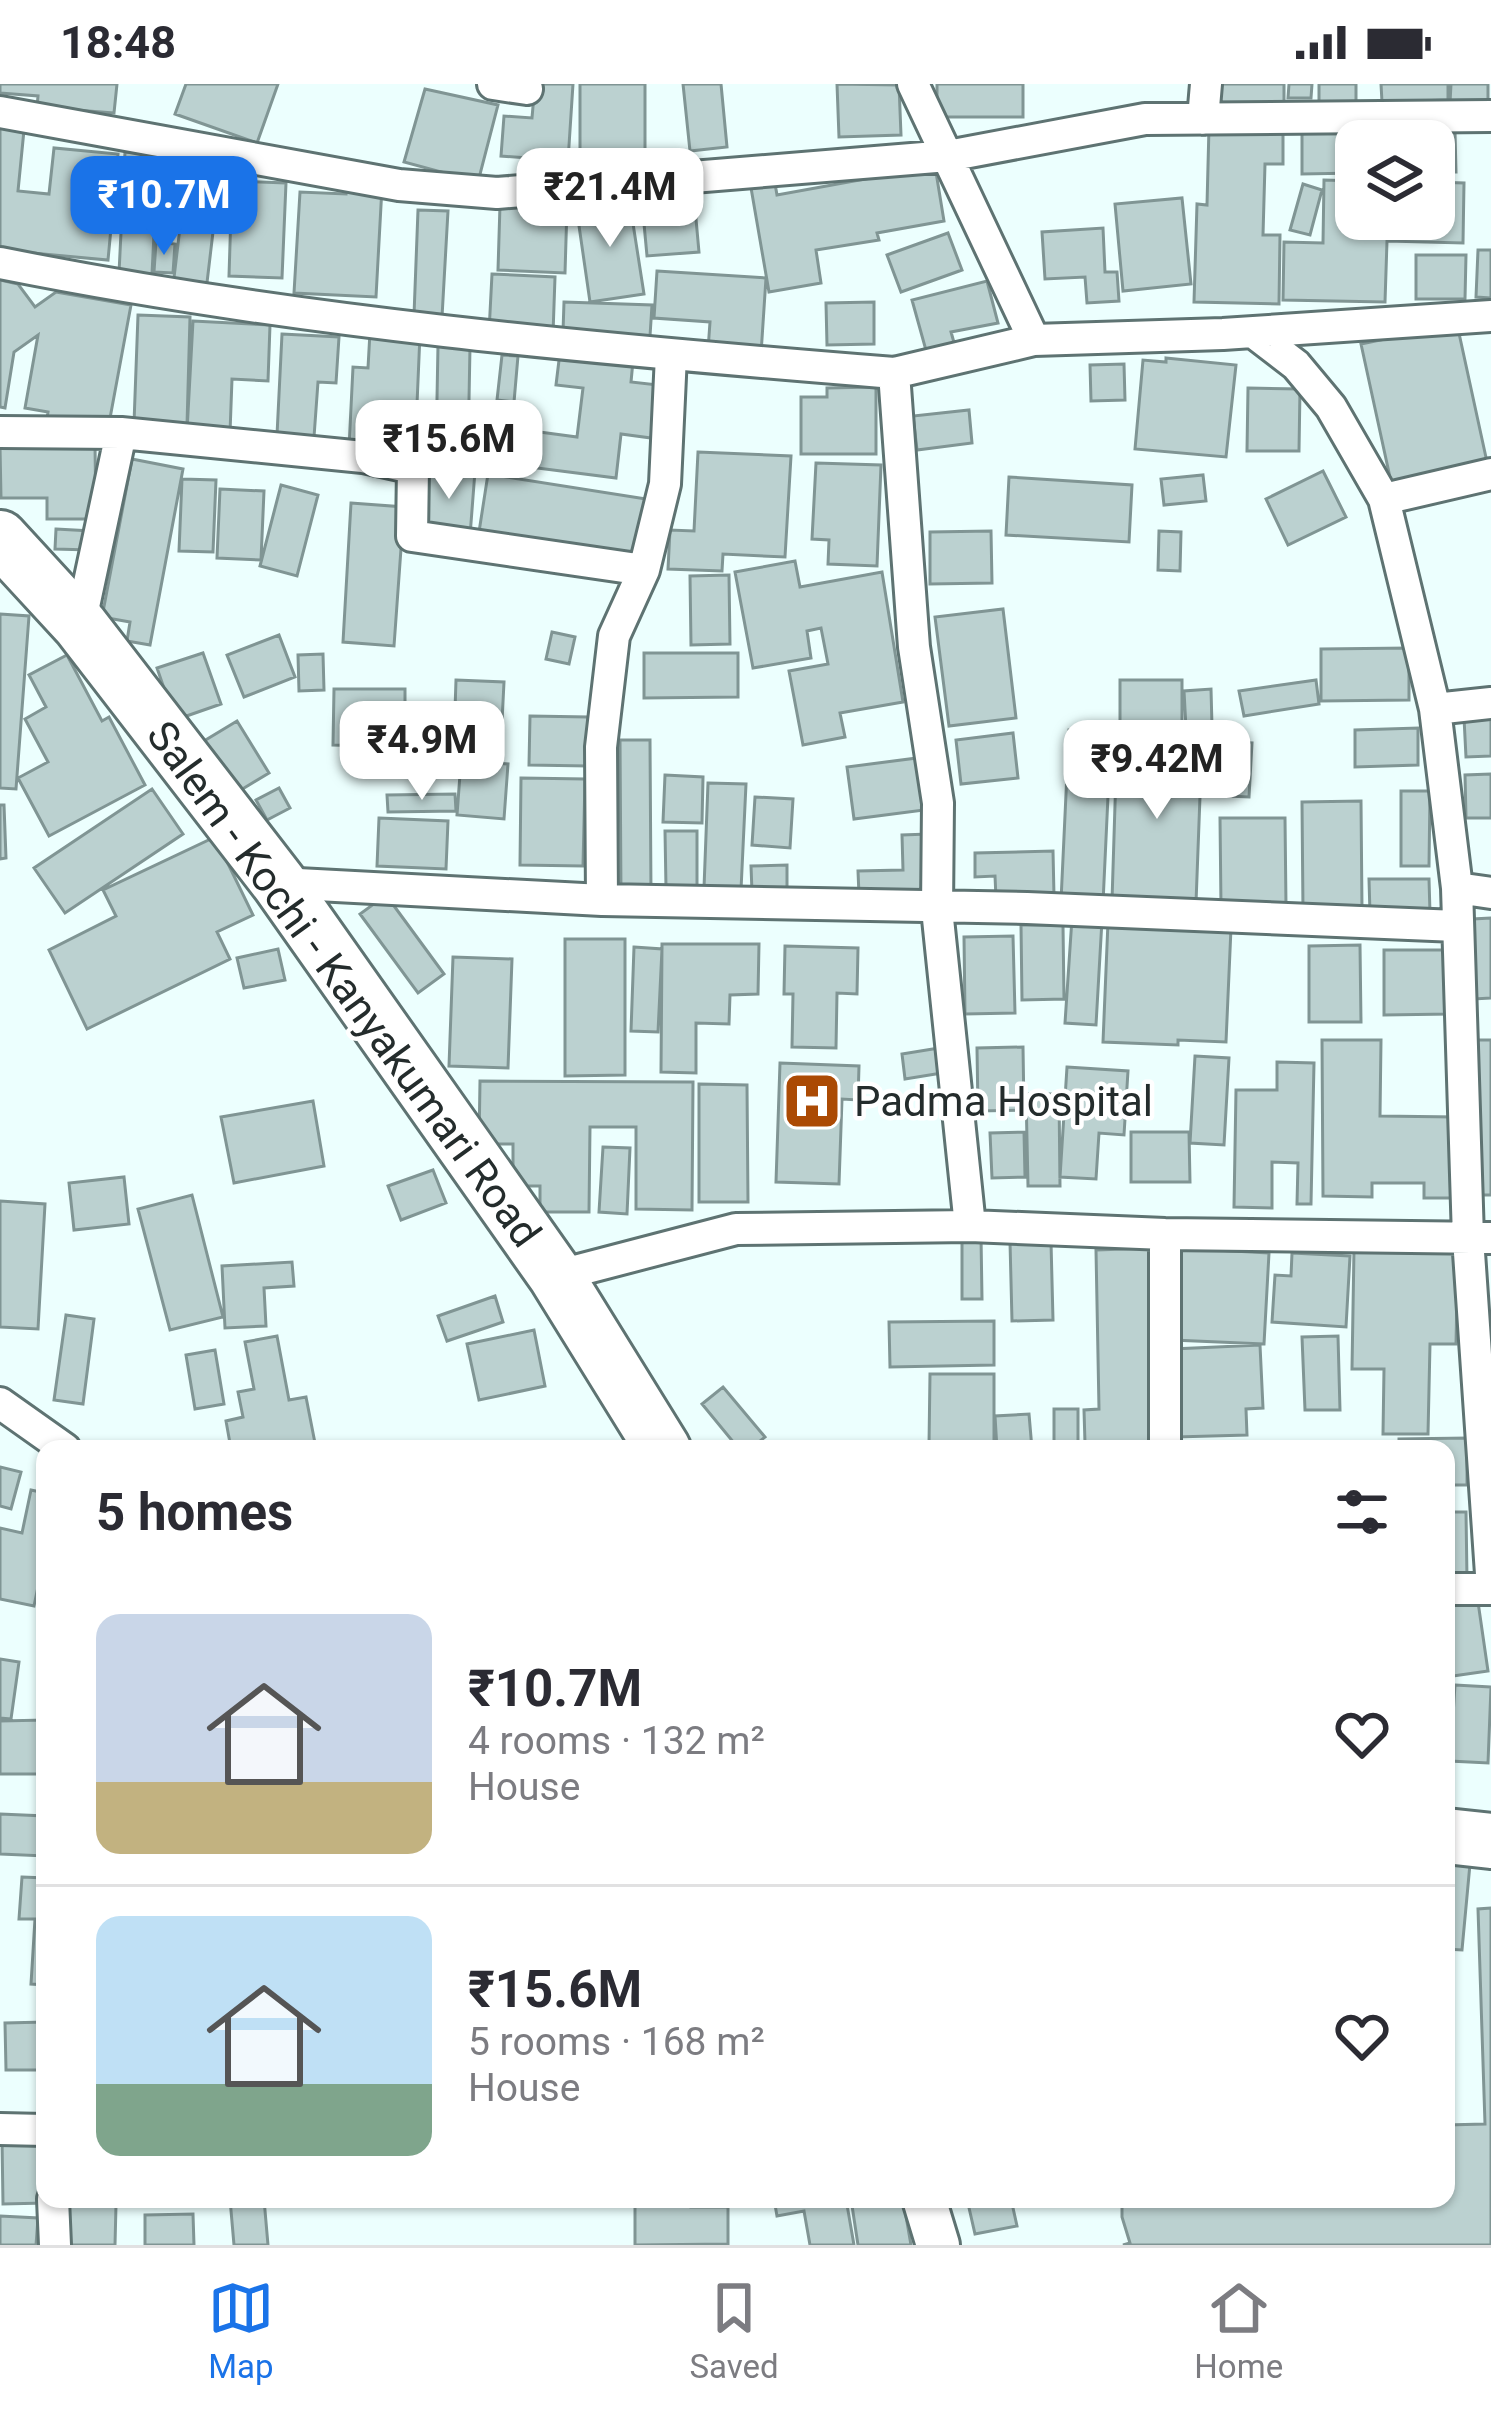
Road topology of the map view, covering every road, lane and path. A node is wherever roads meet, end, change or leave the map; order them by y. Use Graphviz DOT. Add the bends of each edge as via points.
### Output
graph roads {
  1 [pos="493,84"];
  2 [pos="913,84"];
  3 [pos="1206,84"];
  4 [pos="527,89"];
  5 [pos="0,112"];
  6 [pos="1491,116"];
  7 [pos="1204,119"];
  8 [pos="948,156"];
  9 [pos="0,263"];
  10 [pos="1491,316"];
  11 [pos="1253,332"];
  12 [pos="1034,340"];
  13 [pos="671,356"];
  14 [pos="894,373"];
  15 [pos="0,432"];
  16 [pos="121,433"];
  17 [pos="1491,474"];
  18 [pos="1384,499"];
  19 [pos="0,538"];
  20 [pos="644,570"];
  21 [pos="80,625"];
  22 [pos="1491,703"];
  23 [pos="1435,709"];
  24 [pos="279,883"];
  25 [pos="1457,888"];
  26 [pos="1491,893"];
  27 [pos="602,900"];
  28 [pos="937,909"];
  29 [pos="1456,926"];
  30 [pos="970,1226"];
  31 [pos="1165,1234"];
  32 [pos="1480,1238"];
  33 [pos="556,1276"];
  34 [pos="0,1403"];
  35 [pos="52,1440"];
  36 [pos="656,1440"];
  37 [pos="1165,1440"];
  38 [pos="1487,1461"];
  39 [pos="1491,1574"];
  40 [pos="1455,1589"];
  41 [pos="1491,1589"];
  42 [pos="1455,1837"];
  43 [pos="1491,1841"];
  44 [pos="0,2129"];
  45 [pos="36,2130"];
  46 [pos="53,2208"];
  47 [pos="927,2208"];
  48 [pos="55,2245"];
  49 [pos="938,2245"];
  1 -- 4 [label="street"];
  2 -- 8 [label="street"];
  3 -- 7 [label="street"];
  5 -- 8 [label="street" via="399,184 497,194"];
  6 -- 7 [label="street"];
  7 -- 8 [label="street" via="1145,119"];
  8 -- 12 [label="street"];
  9 -- 13 [label="street" via="148,292"];
  10 -- 11 [label="street"];
  11 -- 12 [label="street"];
  11 -- 18 [label="street" via="1331,406"];
  12 -- 14 [label="street"];
  13 -- 14 [label="street"];
  13 -- 20 [label="street" via="665,484"];
  14 -- 28 [label="street" via="914,647 938,803"];
  15 -- 16 [label="street"];
  16 -- 20 [label="street" via="413,469 412,536"];
  16 -- 21 [label="street"];
  17 -- 18 [label="street"];
  18 -- 23 [label="street"];
  19 -- 21 [label="highway, Salem - Kochi - Kanyakumari Road"];
  20 -- 27 [label="street" via="614,636 601,746"];
  21 -- 24 [label="highway, Salem - Kochi - Kanyakumari Road"];
  22 -- 23 [label="street"];
  23 -- 25 [label="street"];
  24 -- 27 [label="street"];
  24 -- 33 [label="highway, Salem - Kochi - Kanyakumari Road"];
  25 -- 26 [label="street"];
  25 -- 29 [label="street"];
  27 -- 28 [label="street"];
  28 -- 29 [label="street"];
  28 -- 30 [label="street"];
  29 -- 32 [label="street"];
  30 -- 31 [label="street"];
  30 -- 33 [label="street" via="736,1229"];
  31 -- 32 [label="street"];
  31 -- 37 [label="street"];
  32 -- 38 [label="street"];
  33 -- 36 [label="highway, Salem - Kochi - Kanyakumari Road"];
  34 -- 35 [label="street"];
  38 -- 39 [label="street"];
  40 -- 41 [label="street"];
  42 -- 43 [label="highway"];
  44 -- 45 [label="street"];
  46 -- 48 [label="street"];
  47 -- 49 [label="main road"];
}
